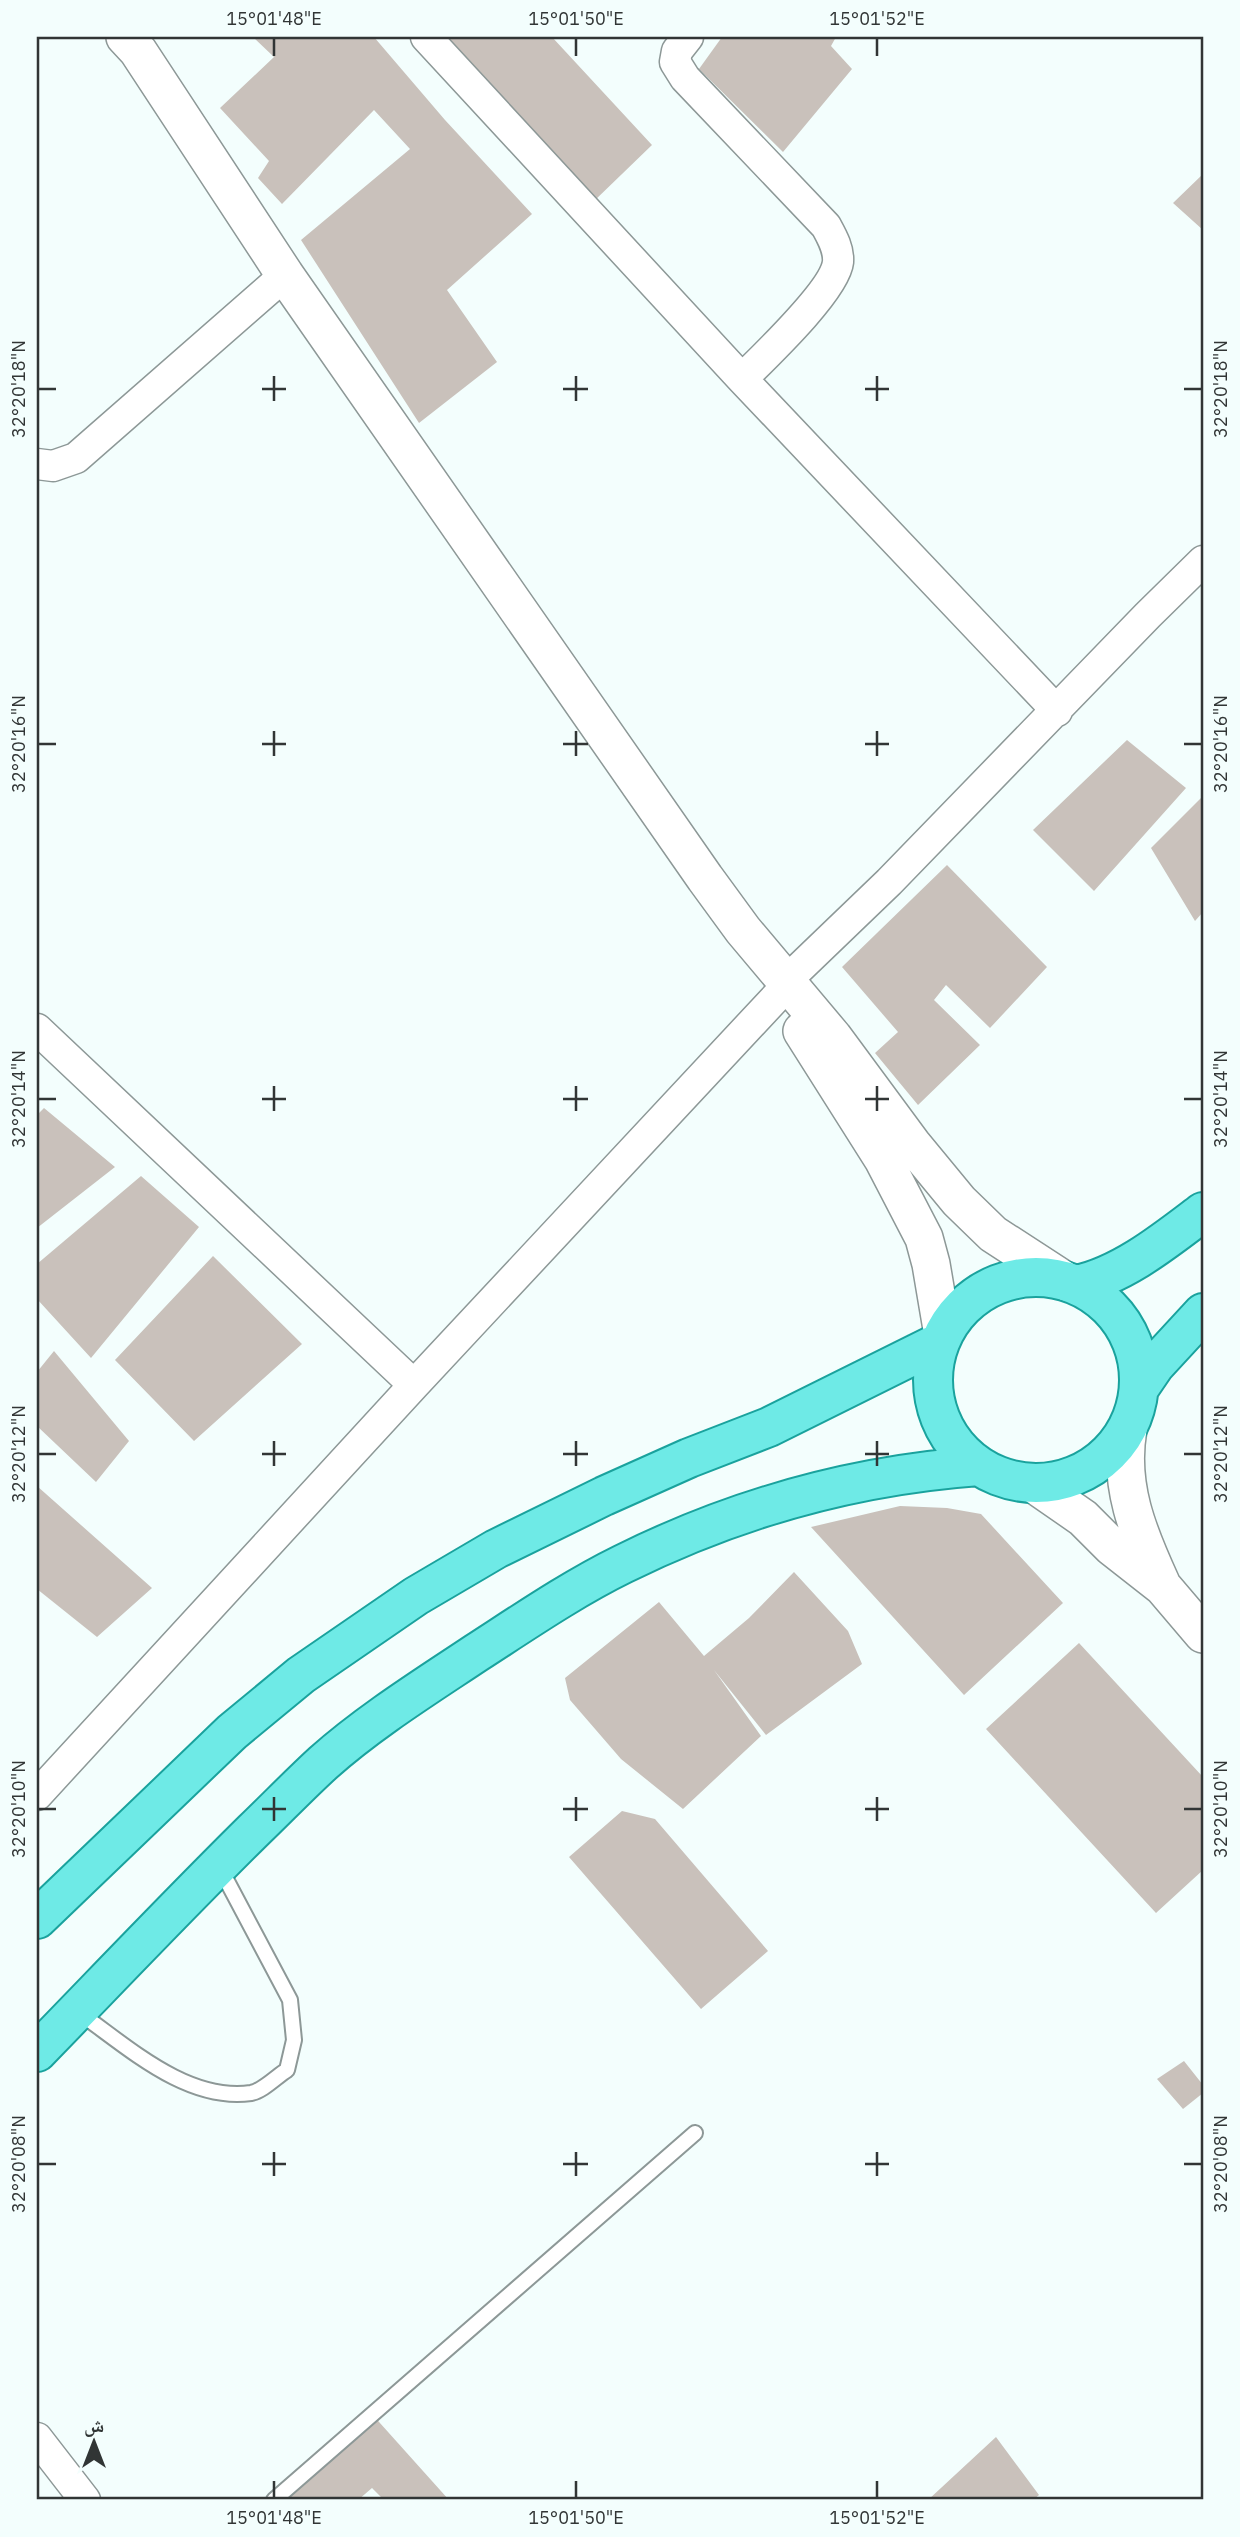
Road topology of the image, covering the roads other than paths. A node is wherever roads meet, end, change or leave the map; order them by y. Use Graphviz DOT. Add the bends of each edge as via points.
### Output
graph roads {
  1 [pos="125,37"];
  2 [pos="426,37"];
  3 [pos="688,37"];
  4 [pos="285,275"];
  5 [pos="742,379"];
  6 [pos="37,464"];
  7 [pos="1203,561"];
  8 [pos="1057,711"];
  9 [pos="783,987"];
  10 [pos="37,1029"];
  11 [pos="1203,1212"];
  12 [pos="1072,1284"];
  13 [pos="1203,1312"];
  14 [pos="942,1338"];
  15 [pos="414,1384"];
  16 [pos="1140,1387"];
  17 [pos="1128,1429"];
  18 [pos="979,1466"];
  19 [pos="1034,1483"];
  20 [pos="1163,1587"];
  21 [pos="1203,1634"];
  22 [pos="37,1796"];
  23 [pos="219,1865"];
  24 [pos="37,1919"];
  25 [pos="77,2011"];
  26 [pos="37,2052"];
  27 [pos="695,2133"];
  28 [pos="37,2438"];
  29 [pos="85,2500"];
  30 [pos="274,2500"];
  1 -- 4 [label="street"];
  2 -- 5 [label="street"];
  3 -- 5 [label="street" via="675,62 685,78 827,226 836,246 838,264 822,294"];
  4 -- 6 [label="street" via="76,458 53,466"];
  4 -- 9 [label="street"];
  5 -- 8 [label="street"];
  7 -- 8 [label="street"];
  8 -- 9 [label="street"];
  9 -- 12 [label="street" via="840,1047 959,1201 993,1234"];
  9 -- 14 [label="street" via="812,1049 883,1159 924,1238"];
  9 -- 15 [label="street"];
  10 -- 15 [label="street"];
  11 -- 12 [label="main road" via="1113,1272"];
  12 -- 14 [label="main road" via="1044,1277 996,1285 957,1314"];
  12 -- 16 [label="main road" via="1099,1298 1117,1316 1138,1362"];
  13 -- 16 [label="main road"];
  14 -- 18 [label="main road" via="933,1369 934,1397 958,1448"];
  14 -- 24 [label="main road" via="769,1427 604,1496 496,1549 416,1596 301,1675 232,1732"];
  15 -- 22 [label="street"];
  16 -- 17 [label="main road"];
  17 -- 19 [label="main road" via="1111,1452 1088,1469 1062,1480"];
  17 -- 20 [label="street" via="1127,1491"];
  18 -- 19 [label="main road" via="1005,1478"];
  18 -- 23 [label="main road" via="898,1473 773,1502 715,1522 621,1565 534,1616 383,1717 324,1762"];
  19 -- 20 [label="street" via="1083,1518"];
  20 -- 21 [label="street"];
  23 -- 25 [label="main road"];
  23 -- 25 [label="lane" via="290,2000 294,2040 287,2070 254,2093 222,2093 188,2084"];
  25 -- 26 [label="main road"];
  27 -- 30 [label="lane"];
  28 -- 29 [label="street"];
}
